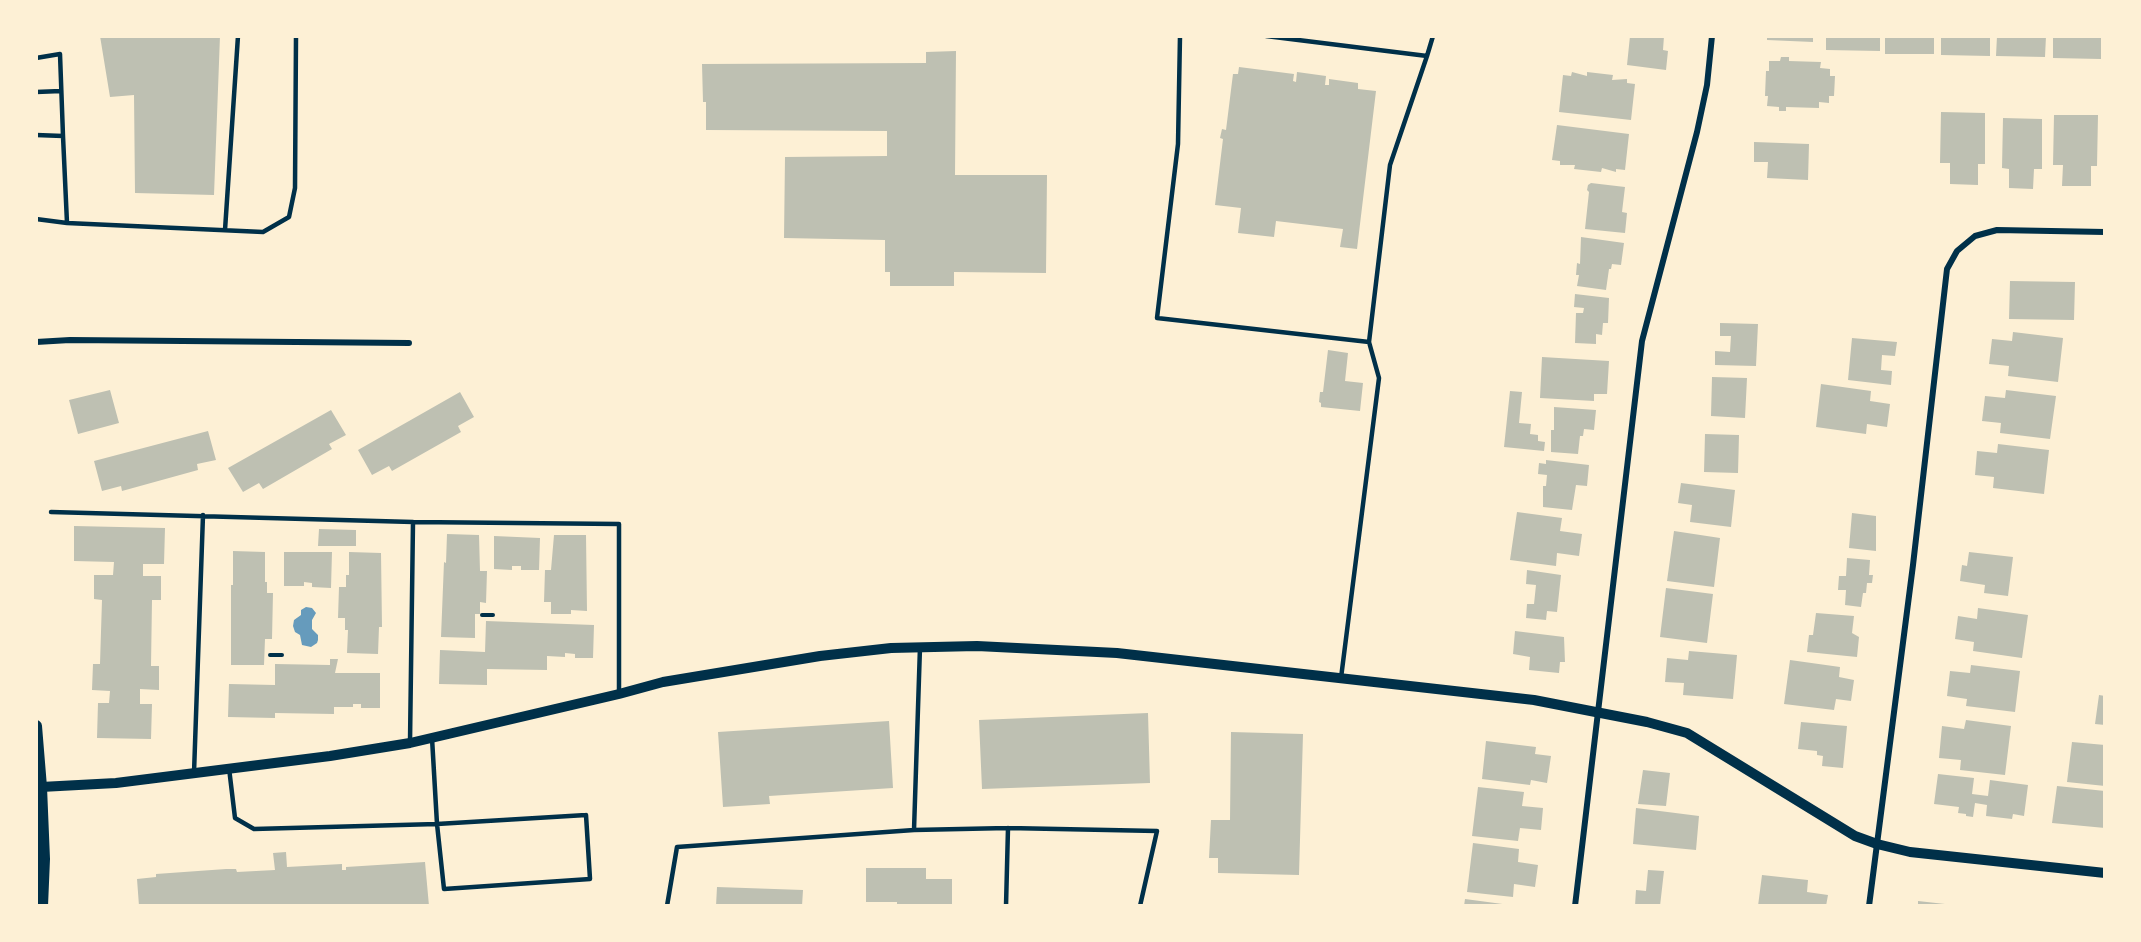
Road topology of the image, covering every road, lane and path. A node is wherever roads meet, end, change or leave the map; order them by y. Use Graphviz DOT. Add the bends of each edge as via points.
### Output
graph roads {
  1 [pos="238,36"];
  2 [pos="296,36"];
  3 [pos="1180,36"];
  4 [pos="1266,36"];
  5 [pos="1432,36"];
  6 [pos="1712,36"];
  7 [pos="1427,56"];
  8 [pos="36,58"];
  9 [pos="61,91"];
  10 [pos="36,92"];
  11 [pos="36,135"];
  12 [pos="63,136"];
  13 [pos="36,219"];
  14 [pos="67,223"];
  15 [pos="225,230"];
  16 [pos="2105,232"];
  17 [pos="36,342"];
  18 [pos="1369,342"];
  19 [pos="409,343"];
  20 [pos="51,512"];
  21 [pos="203,515"];
  22 [pos="413,522"];
  23 [pos="482,615"];
  24 [pos="493,615"];
  25 [pos="920,648"];
  26 [pos="270,655"];
  27 [pos="282,655"];
  28 [pos="1341,678"];
  29 [pos="619,694"];
  30 [pos="1599,712"];
  31 [pos="36,726"];
  32 [pos="432,738"];
  33 [pos="410,743"];
  34 [pos="229,768"];
  35 [pos="194,773"];
  36 [pos="41,787"];
  37 [pos="437,824"];
  38 [pos="1008,828"];
  39 [pos="914,831"];
  40 [pos="1877,844"];
  41 [pos="2105,873"];
  42 [pos="42,906"];
  43 [pos="667,906"];
  44 [pos="1006,906"];
  45 [pos="1140,906"];
  46 [pos="1575,906"];
  47 [pos="1869,906"];
  1 -- 15 [label="lane"];
  2 -- 15 [label="lane" via="295,188 289,217 263,232"];
  3 -- 18 [label="lane" via="1178,144 1157,318"];
  4 -- 7 [label="lane"];
  5 -- 7 [label="lane"];
  6 -- 30 [label="street" via="1697,132 1642,341"];
  7 -- 18 [label="lane" via="1390,165"];
  8 -- 9 [label="lane" via="60,54"];
  9 -- 10 [label="lane"];
  9 -- 12 [label="lane"];
  11 -- 12 [label="lane"];
  12 -- 14 [label="lane"];
  13 -- 14 [label="lane"];
  14 -- 15 [label="lane"];
  16 -- 40 [label="street" via="1997,230 1975,236 1957,251 1947,268"];
  17 -- 19 [label="street"];
  18 -- 28 [label="lane" via="1379,378"];
  20 -- 21 [label="lane"];
  21 -- 22 [label="lane"];
  21 -- 35 [label="lane"];
  22 -- 29 [label="lane" via="619,524"];
  22 -- 33 [label="lane"];
  23 -- 24 [label="path"];
  25 -- 28 [label="street" via="977,646 1117,653"];
  25 -- 29 [label="street" via="820,656 663,682"];
  25 -- 39 [label="lane"];
  26 -- 27 [label="path"];
  28 -- 30 [label="street" via="1534,700"];
  29 -- 32 [label="street"];
  30 -- 40 [label="street" via="1688,733 1855,836"];
  30 -- 46 [label="street"];
  31 -- 36 [label="main road"];
  32 -- 33 [label="street"];
  32 -- 37 [label="lane"];
  33 -- 34 [label="street"];
  34 -- 35 [label="street"];
  34 -- 37 [label="lane" via="234,818 254,829"];
  35 -- 36 [label="street"];
  36 -- 42 [label="main road"];
  37 -- 37 [label="lane" via="586,815 590,879 444,888"];
  38 -- 39 [label="lane"];
  38 -- 44 [label="lane"];
  38 -- 45 [label="lane" via="1157,831"];
  39 -- 43 [label="lane" via="677,847"];
  40 -- 41 [label="street" via="1910,852"];
  40 -- 47 [label="street"];
}
